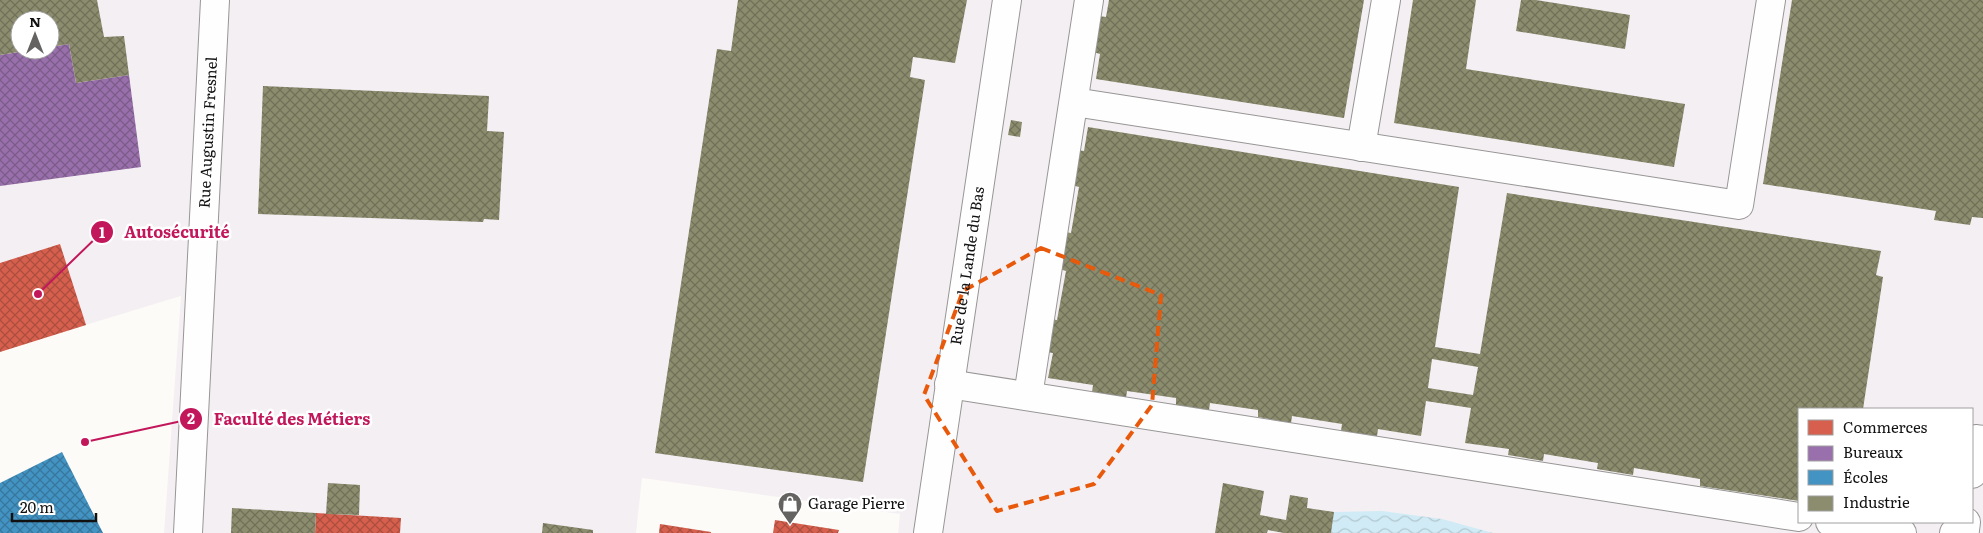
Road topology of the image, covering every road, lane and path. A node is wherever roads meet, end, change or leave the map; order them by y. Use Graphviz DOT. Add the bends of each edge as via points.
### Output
graph roads {
  1 [pos="214,0"];
  2 [pos="1007,0"];
  3 [pos="1089,0"];
  4 [pos="1386,0"];
  5 [pos="1771,0"];
  6 [pos="1074,102"];
  7 [pos="1361,147"];
  8 [pos="949,384"];
  9 [pos="1028,396"];
  10 [pos="1977,439"];
  11 [pos="1973,467"];
  12 [pos="1798,517"];
  13 [pos="1837,523"];
  14 [pos="1966,523"];
  15 [pos="188,533"];
  16 [pos="928,533"];
  17 [pos="1902,533"];
  18 [pos="1954,533"];
  1 -- 15 [label="street, Rue Augustin Fresnel"];
  2 -- 8 [label="street, Rue de la Lande du Bas"];
  3 -- 6 [label="street"];
  4 -- 7 [label="street"];
  5 -- 7 [label="street" via="1739,205"];
  6 -- 7 [label="street"];
  6 -- 9 [label="street"];
  8 -- 9 [label="street"];
  8 -- 16 [label="street, Rue de la Lande du Bas"];
  9 -- 12 [label="street"];
  10 -- 11 [label="street"];
  13 -- 17 [label="street"];
  14 -- 18 [label="street" via="1965,530"];
}
